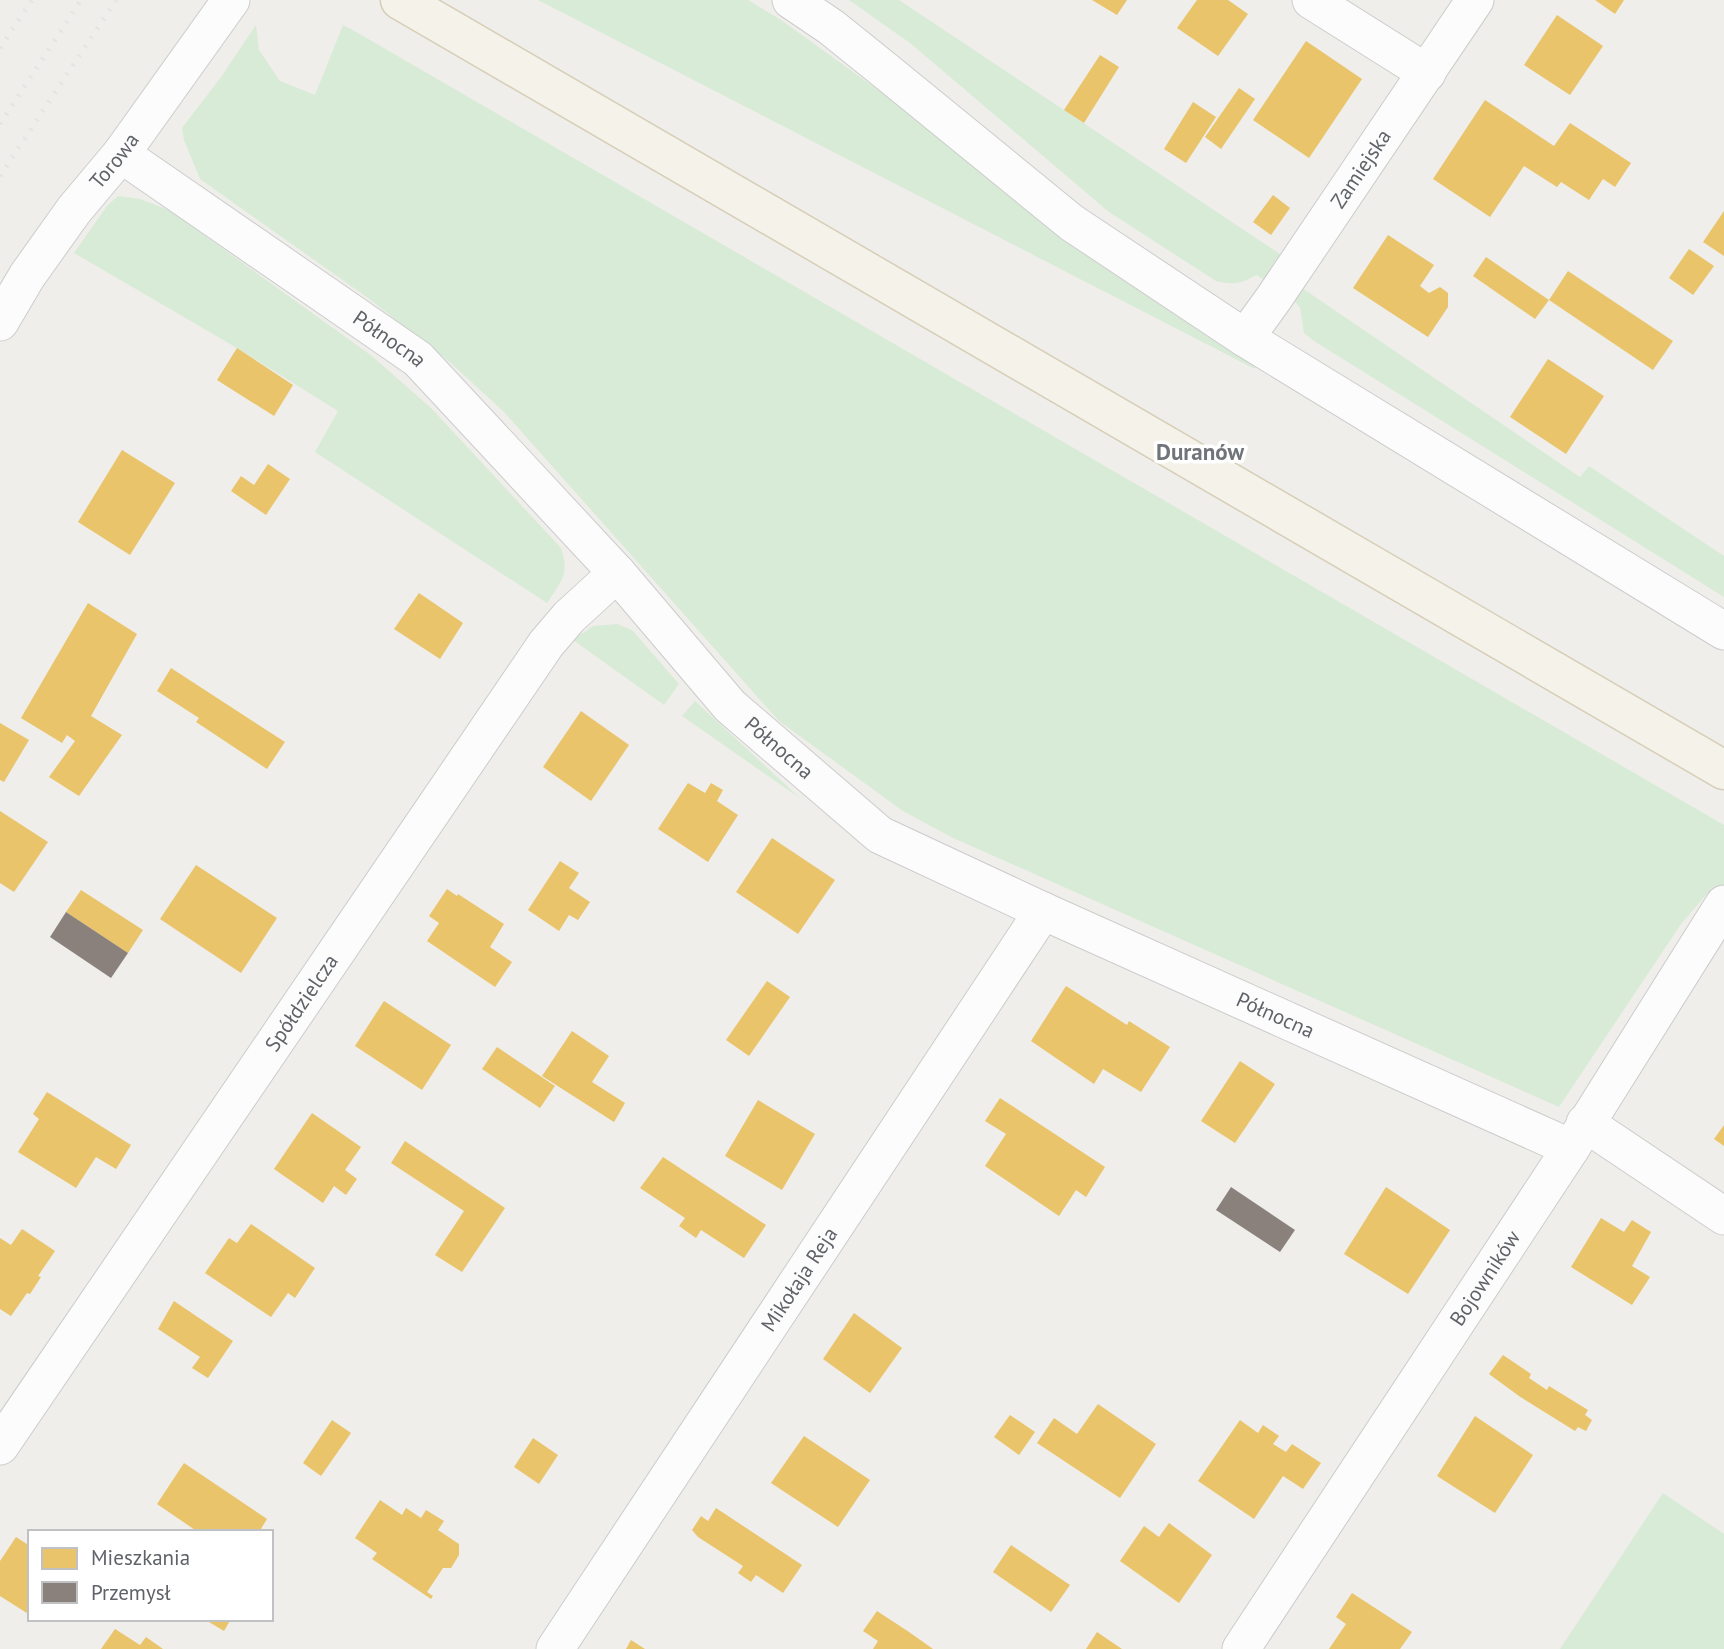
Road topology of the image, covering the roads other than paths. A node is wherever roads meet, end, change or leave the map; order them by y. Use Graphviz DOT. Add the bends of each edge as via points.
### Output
graph roads {
  1 [pos="231,0"];
  2 [pos="400,0"];
  3 [pos="790,0"];
  4 [pos="1311,0"];
  5 [pos="1475,0"];
  6 [pos="1427,73"];
  7 [pos="121,154"];
  8 [pos="0,322"];
  9 [pos="1244,338"];
  10 [pos="617,573"];
  11 [pos="1724,631"];
  12 [pos="1724,770"];
  13 [pos="1724,904"];
  14 [pos="1042,911"];
  15 [pos="1578,1135"];
  16 [pos="1724,1216"];
  17 [pos="0,1446"];
  18 [pos="555,1649"];
  19 [pos="1241,1649"];
  1 -- 7 [label="street, Torowa"];
  2 -- 12 [label="main road"];
  3 -- 9 [label="street" via="831,27 1072,223"];
  4 -- 6 [label="street"];
  5 -- 6 [label="street, Zamiejska"];
  6 -- 9 [label="street, Zamiejska"];
  7 -- 8 [label="street, Torowa" via="74,210"];
  7 -- 10 [label="street, Północna" via="418,359"];
  9 -- 11 [label="street"];
  10 -- 14 [label="street, Północna" via="730,706 880,835"];
  10 -- 17 [label="street, Spółdzielcza" via="546,644"];
  13 -- 15 [label="street, Bojowników"];
  14 -- 15 [label="street, Północna"];
  14 -- 18 [label="street, Mikołaja Reja"];
  15 -- 16 [label="street, Północna"];
  15 -- 19 [label="street, Bojowników"];
}
